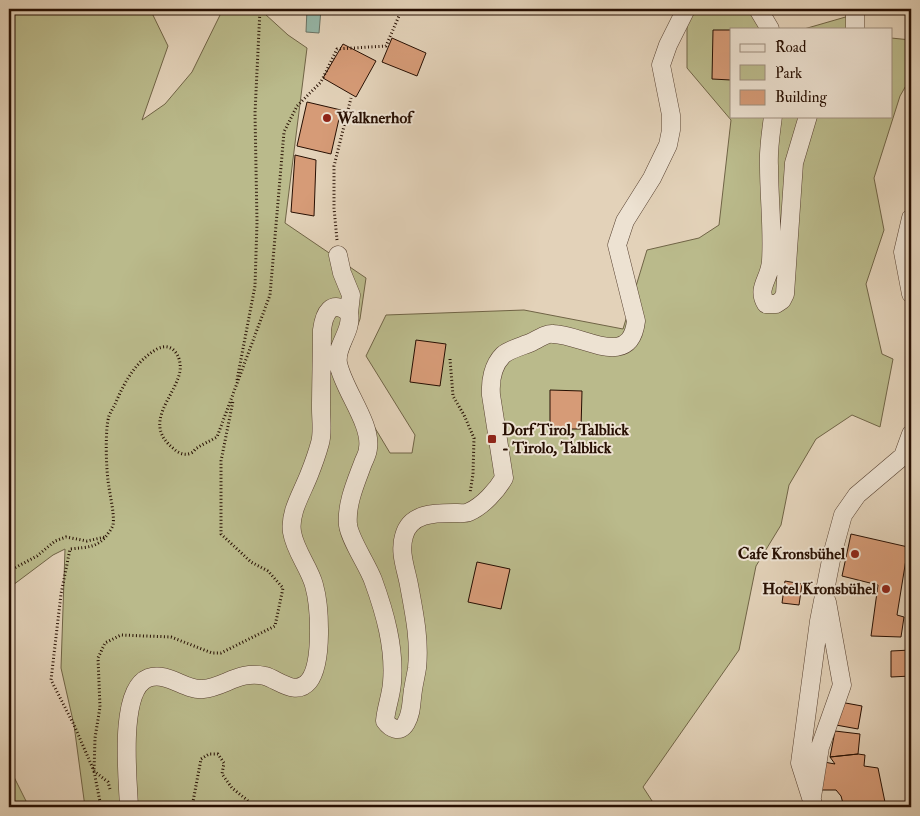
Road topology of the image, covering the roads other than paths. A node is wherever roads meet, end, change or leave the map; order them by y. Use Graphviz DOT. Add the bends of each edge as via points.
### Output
graph roads {
  1 [pos="686,9"];
  2 [pos="758,9"];
  3 [pos="855,9"];
  4 [pos="769,28"];
  5 [pos="855,28"];
  6 [pos="773,118"];
  7 [pos="807,118"];
  8 [pos="911,218"];
  9 [pos="338,255"];
  10 [pos="911,294"];
  11 [pos="349,313"];
  12 [pos="911,434"];
  13 [pos="825,593"];
  14 [pos="813,804"];
  15 [pos="129,807"];
  1 -- 11 [label="street" via="661,65 671,115 668,145 625,221 618,244 636,321 635,333 618,348 552,333 504,355 495,369 490,381 504,478 491,496 468,512 433,513 419,517 408,526 403,537 402,556 416,627 417,667 412,710 400,729 389,726 385,720 392,686 390,635 372,580 348,526 352,495 368,448 367,431 338,361 350,325"];
  2 -- 4 [label="street"];
  3 -- 5 [label="street"];
  6 -- 7 [label="street" via="768,164 771,258 761,294 766,304 771,305 782,300 785,294 794,163"];
  8 -- 10 [label="street" via="904,252"];
  9 -- 11 [label="street" via="351,295"];
  11 -- 15 [label="street" via="335,307 324,317 320,442 292,517 292,533 314,584 319,612 317,663 312,677 295,688 266,676 252,675 201,690 157,677 139,685 132,698 127,728"];
  12 -- 13 [label="street" via="903,456 856,495 843,515"];
  13 -- 14 [label="street" via="800,763"];
  13 -- 14 [label="street" via="842,685 820,747"];
}
